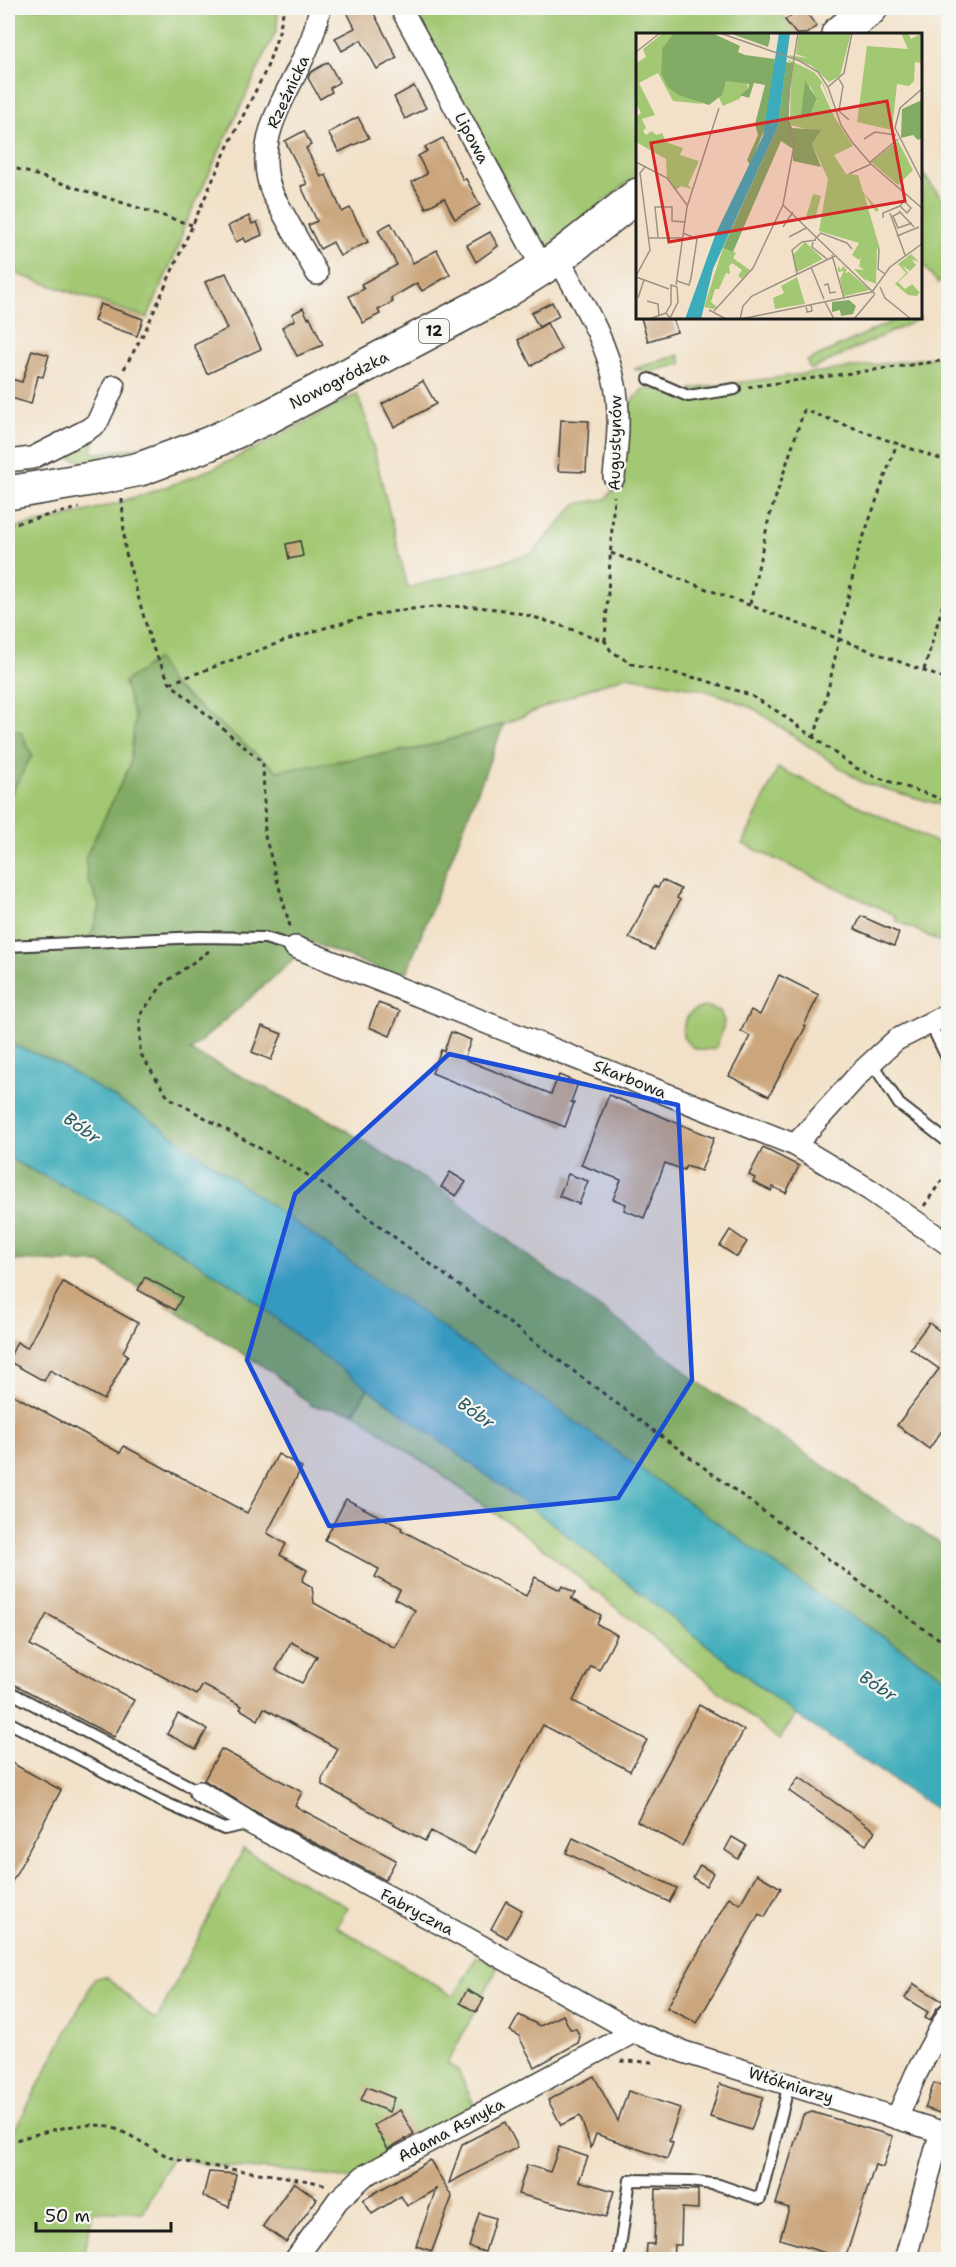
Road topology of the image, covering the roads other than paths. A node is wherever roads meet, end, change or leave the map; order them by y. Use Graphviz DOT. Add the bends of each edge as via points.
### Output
graph roads {
  1 [pos="320,8"];
  2 [pos="402,8"];
  3 [pos="871,8"];
  4 [pos="839,33"];
  5 [pos="636,197"];
  6 [pos="550,263"];
  7 [pos="317,273"];
  8 [pos="649,379"];
  9 [pos="114,386"];
  10 [pos="735,389"];
  11 [pos="8,460"];
  12 [pos="615,477"];
  13 [pos="8,494"];
  14 [pos="8,946"];
  15 [pos="295,947"];
  16 [pos="939,1019"];
  17 [pos="948,1060"];
  18 [pos="872,1062"];
  19 [pos="948,1142"];
  20 [pos="795,1145"];
  21 [pos="948,1244"];
  22 [pos="8,1691"];
  23 [pos="8,1722"];
  24 [pos="200,1791"];
  25 [pos="250,1823"];
  26 [pos="948,2014"];
  27 [pos="634,2032"];
  28 [pos="789,2084"];
  29 [pos="897,2118"];
  30 [pos="945,2133"];
  31 [pos="295,2259"];
  32 [pos="618,2259"];
  33 [pos="906,2259"];
  1 -- 7 [label="street, Rzeźnicka" via="309,46 268,133 264,158 273,195"];
  2 -- 6 [label="street, Lipowa"];
  3 -- 4 [label="main road"];
  5 -- 6 [label="main road, Nowogródzka / 12"];
  6 -- 12 [label="street, Augustynów" via="591,316 610,364 618,410"];
  6 -- 13 [label="main road, Nowogródzka / 12" via="500,296 427,335 208,444 140,469"];
  8 -- 10 [label="lane" via="688,396"];
  9 -- 11 [label="street" via="97,423 87,430 32,458"];
  14 -- 15 [label="lane" via="265,938"];
  15 -- 20 [label="street, Skarbowa"];
  16 -- 17 [label="lane"];
  16 -- 18 [label="street" via="896,1040"];
  18 -- 19 [label="lane" via="899,1104"];
  18 -- 20 [label="street"];
  20 -- 21 [label="street, Skarbowa"];
  22 -- 24 [label="lane"];
  23 -- 25 [label="lane" via="224,1829"];
  24 -- 25 [label="street, Fabryczna"];
  25 -- 27 [label="street, Fabryczna"];
  26 -- 29 [label="street"];
  27 -- 28 [label="street, Włókniarzy" via="684,2052"];
  27 -- 31 [label="street, Adama Asnyka" via="374,2170 346,2190"];
  28 -- 29 [label="street, Włókniarzy"];
  28 -- 32 [label="lane" via="760,2199 719,2185 630,2180"];
  29 -- 30 [label="street, Włókniarzy"];
  30 -- 33 [label="street"];
}
